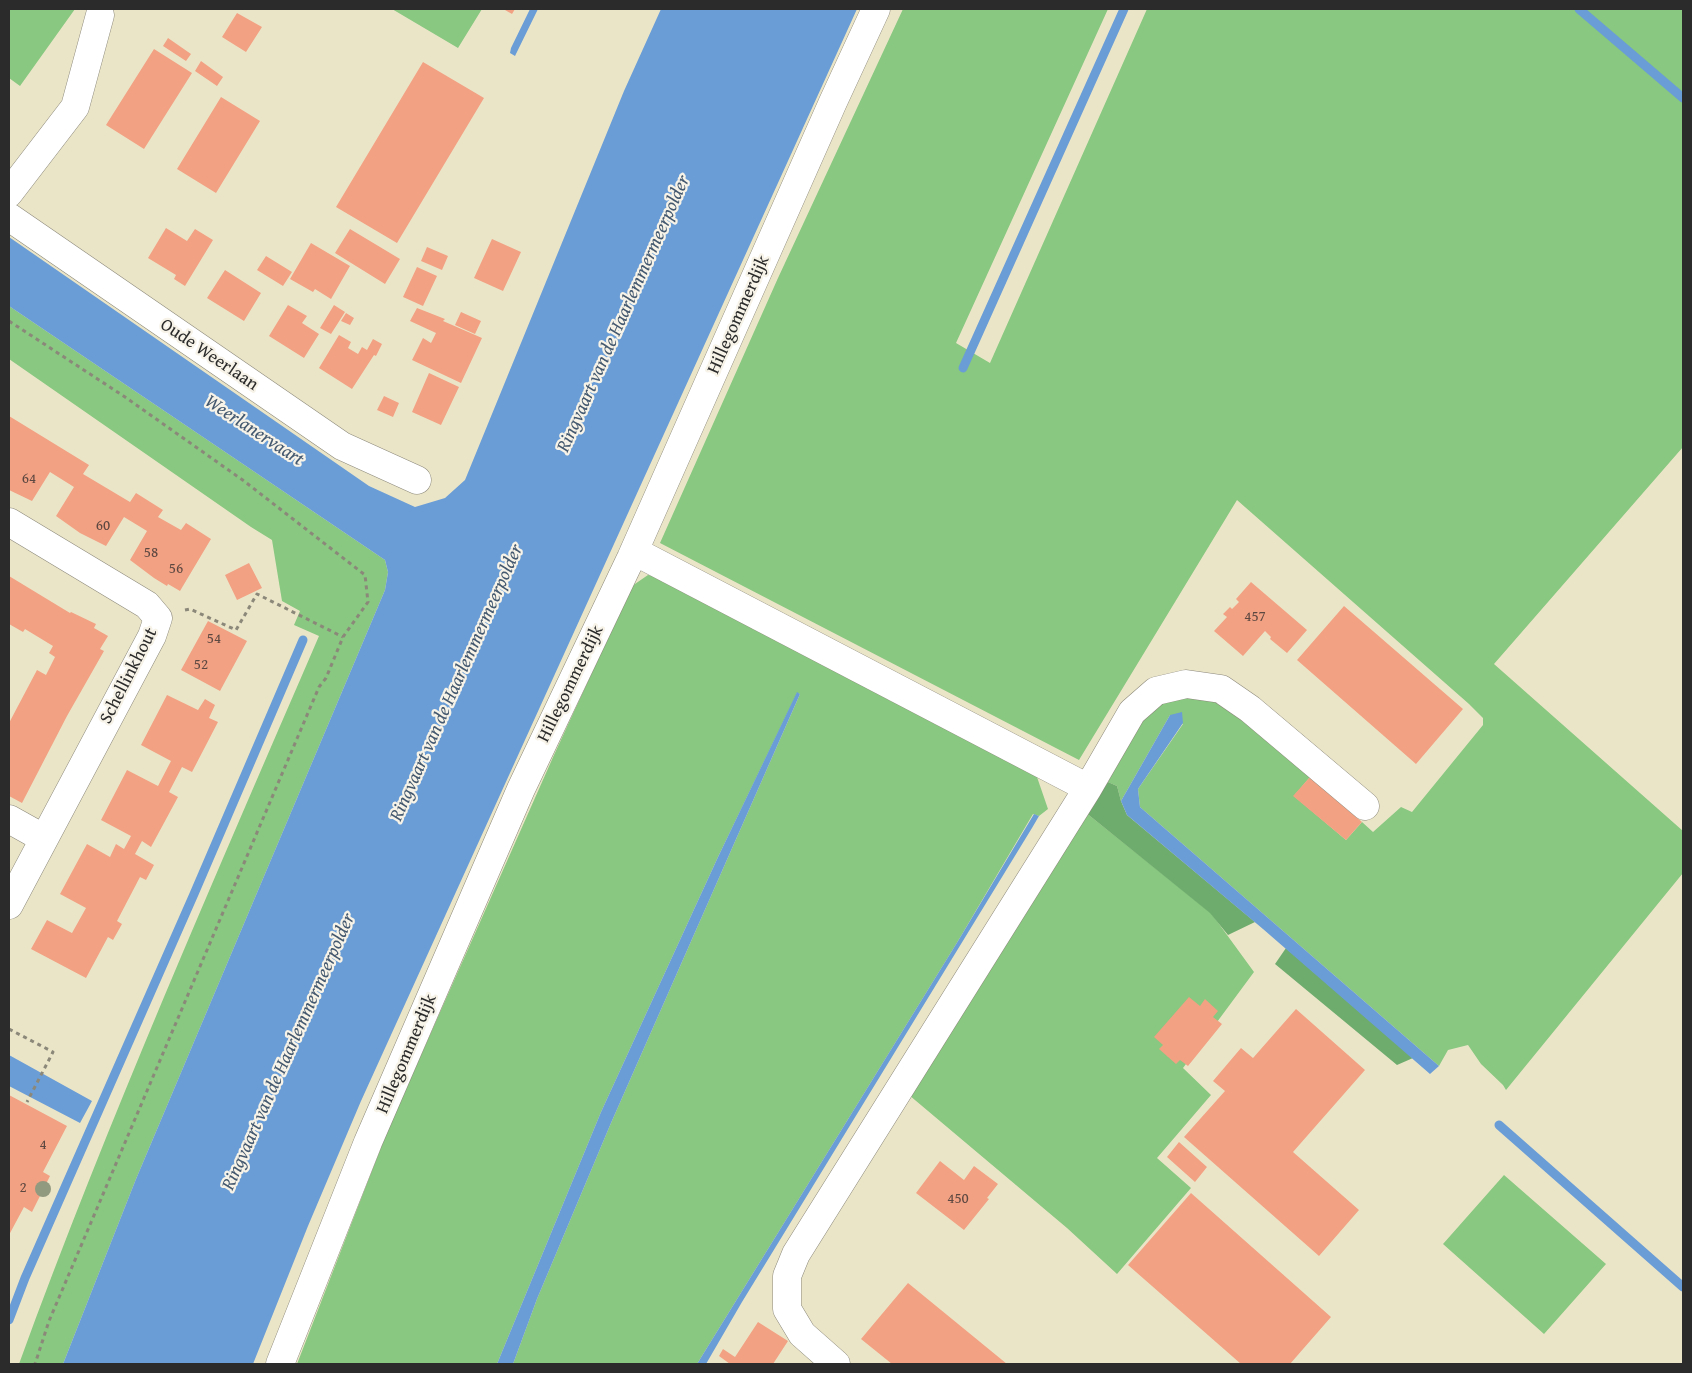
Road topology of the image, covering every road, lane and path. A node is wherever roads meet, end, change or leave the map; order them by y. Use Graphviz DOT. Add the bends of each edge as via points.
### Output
graph roads {
  1 [pos="876,9"];
  2 [pos="100,14"];
  3 [pos="9,193"];
  4 [pos="9,217"];
  5 [pos="9,321"];
  6 [pos="417,480"];
  7 [pos="9,522"];
  8 [pos="634,551"];
  9 [pos="158,618"];
  10 [pos="343,637"];
  11 [pos="1088,788"];
  12 [pos="1364,806"];
  13 [pos="9,819"];
  14 [pos="44,838"];
  15 [pos="9,905"];
  16 [pos="9,1029"];
  17 [pos="27,1102"];
  18 [pos="34,1364"];
  19 [pos="280,1364"];
  20 [pos="836,1364"];
  1 -- 8 [label="street, Hillegommerdijk"];
  2 -- 3 [label="street" via="75,107"];
  4 -- 6 [label="street, Oude Weerlaan" via="342,446"];
  5 -- 10 [label="path" via="244,481 365,575 368,602"];
  7 -- 9 [label="street, Schellinkhout" via="147,605"];
  8 -- 11 [label="street"];
  8 -- 19 [label="street, Hillegommerdijk" via="520,789 368,1142"];
  9 -- 10 [label="path" via="190,609 236,630 257,594"];
  9 -- 14 [label="street, Schellinkhout" via="152,636"];
  10 -- 18 [label="path" via="49,1320"];
  11 -- 12 [label="street" via="1132,712 1156,691 1186,684 1221,689 1250,709"];
  11 -- 20 [label="street" via="796,1254 787,1276 788,1309 802,1334"];
  13 -- 14 [label="street"];
  14 -- 15 [label="street, Schellinkhout"];
  16 -- 17 [label="path" via="53,1052"];
}
